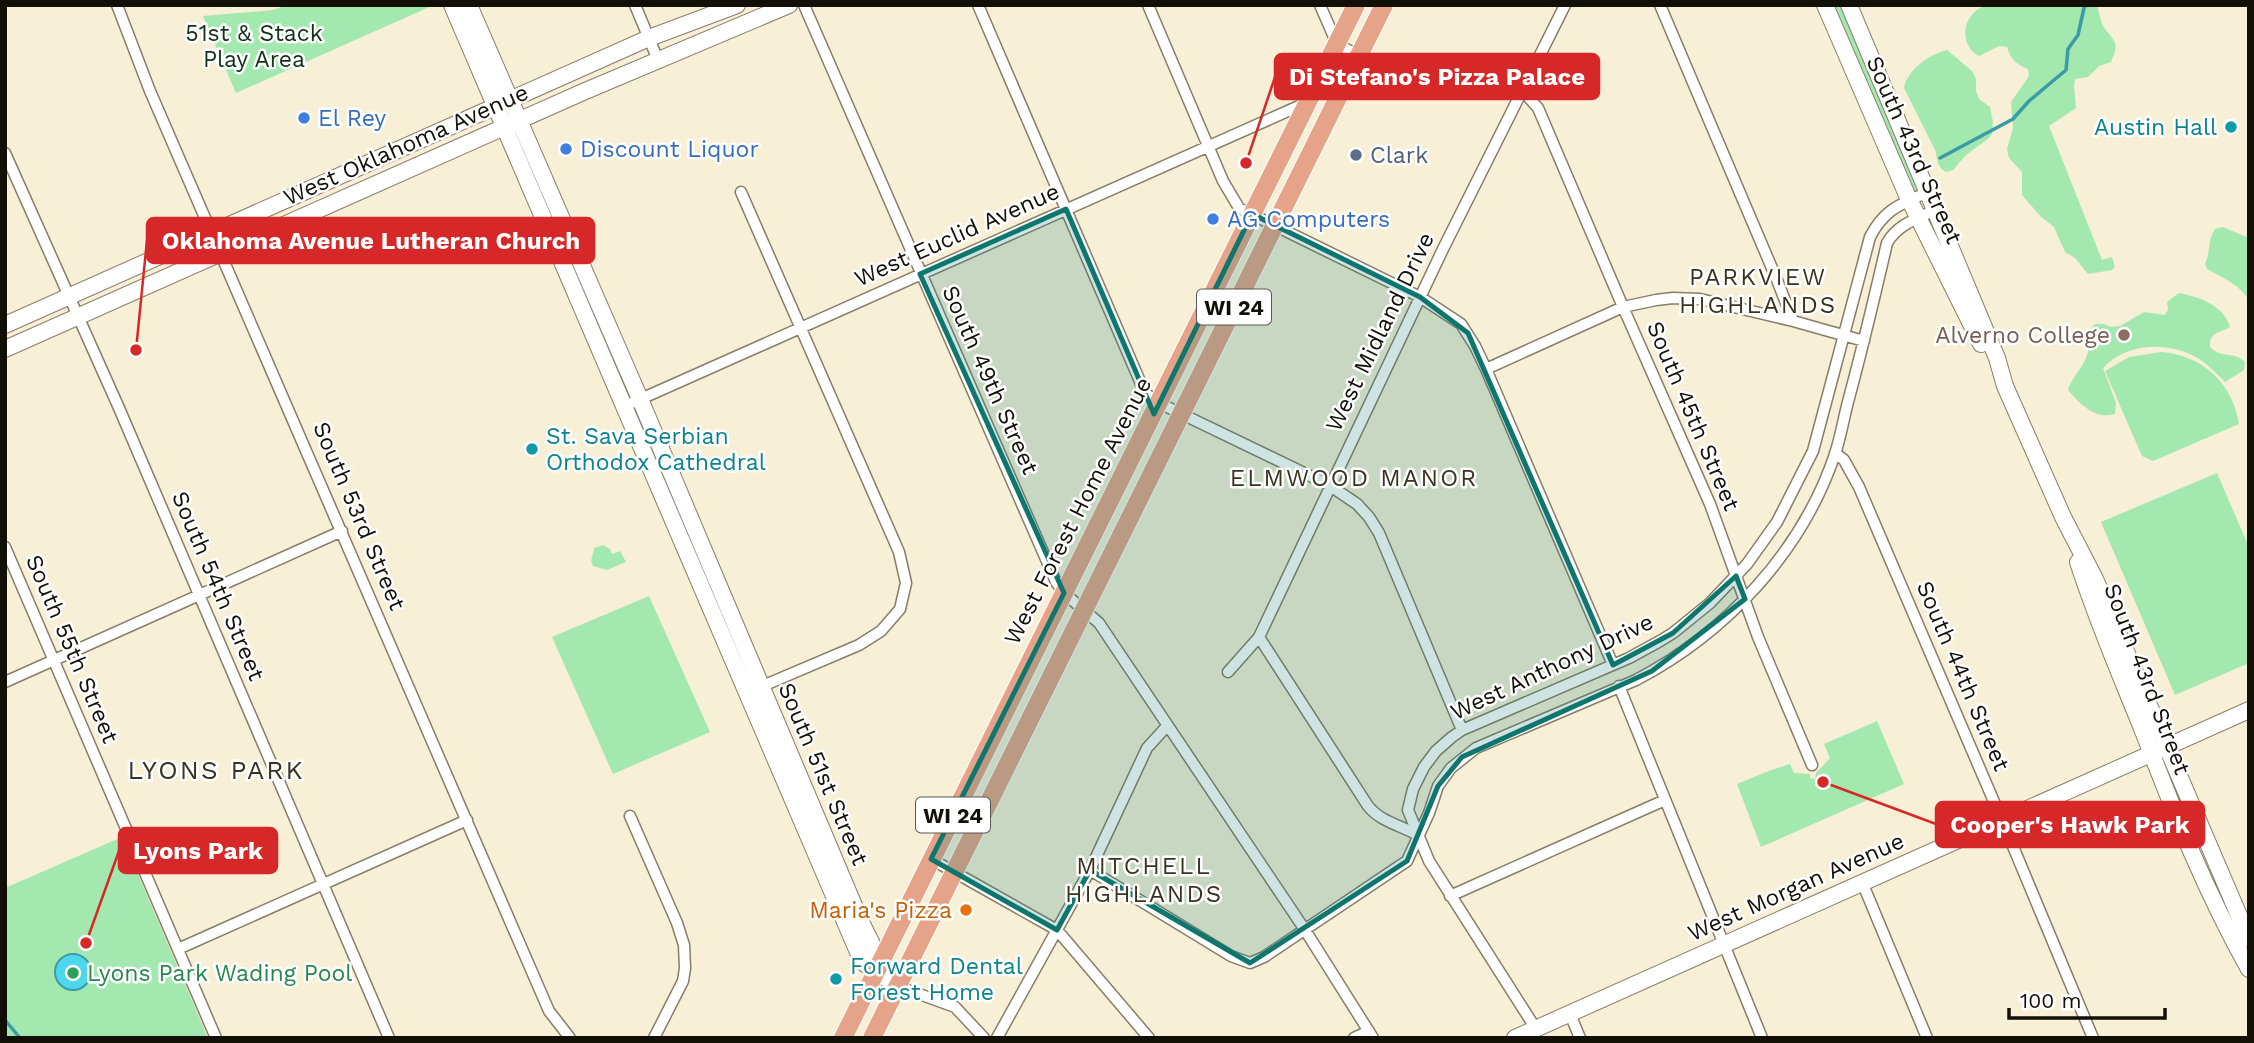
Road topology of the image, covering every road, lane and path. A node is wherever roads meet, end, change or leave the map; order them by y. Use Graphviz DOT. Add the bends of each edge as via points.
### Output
graph roads {
  1 [pos="117,5"];
  2 [pos="452,5"];
  3 [pos="469,5"];
  4 [pos="635,5"];
  5 [pos="737,5"];
  6 [pos="789,5"];
  7 [pos="804,5"];
  8 [pos="978,5"];
  9 [pos="1148,5"];
  10 [pos="1320,5"];
  11 [pos="1356,5"];
  12 [pos="1384,5"];
  13 [pos="1565,5"];
  14 [pos="1660,5"];
  15 [pos="1825,5"];
  16 [pos="1849,5"];
  17 [pos="649,38"];
  18 [pos="1337,44"];
  19 [pos="627,48"];
  20 [pos="1359,56"];
  21 [pos="658,60"];
  22 [pos="1522,91"];
  23 [pos="583,92"];
  24 [pos="1308,102"];
  25 [pos="502,103"];
  26 [pos="511,124"];
  27 [pos="1209,147"];
  28 [pos="5,153"];
  29 [pos="741,192"];
  30 [pos="1928,192"];
  31 [pos="1909,200"];
  32 [pos="1066,209"];
  33 [pos="1935,211"];
  34 [pos="1918,218"];
  35 [pos="1264,219"];
  36 [pos="212,231"];
  37 [pos="222,252"];
  38 [pos="920,274"];
  39 [pos="69,296"];
  40 [pos="1420,298"];
  41 [pos="1623,307"];
  42 [pos="78,317"];
  43 [pos="1793,321"];
  44 [pos="5,325"];
  45 [pos="800,328"];
  46 [pos="1843,334"];
  47 [pos="1864,341"];
  48 [pos="5,349"];
  49 [pos="1486,369"];
  50 [pos="2005,386"];
  51 [pos="632,403"];
  52 [pos="1170,408"];
  53 [pos="1835,453"];
  54 [pos="1329,485"];
  55 [pos="2063,517"];
  56 [pos="342,531"];
  57 [pos="5,547"];
  58 [pos="1736,576"];
  59 [pos="1064,593"];
  60 [pos="199,596"];
  61 [pos="1745,599"];
  62 [pos="1084,608"];
  63 [pos="1259,636"];
  64 [pos="54,660"];
  65 [pos="1613,666"];
  66 [pos="1228,672"];
  67 [pos="5,682"];
  68 [pos="1619,686"];
  69 [pos="754,690"];
  70 [pos="2249,710"];
  71 [pos="1167,726"];
  72 [pos="1462,730"];
  73 [pos="2167,746"];
  74 [pos="2151,754"];
  75 [pos="1812,765"];
  76 [pos="1664,800"];
  77 [pos="630,816"];
  78 [pos="2197,817"];
  79 [pos="2002,819"];
  80 [pos="467,820"];
  81 [pos="2180,824"];
  82 [pos="1419,835"];
  83 [pos="931,859"];
  84 [pos="1090,870"];
  85 [pos="955,872"];
  86 [pos="1862,882"];
  87 [pos="323,884"];
  88 [pos="1450,896"];
  89 [pos="1057,930"];
  90 [pos="1305,930"];
  91 [pos="2249,940"];
  92 [pos="1724,944"];
  93 [pos="178,949"];
  94 [pos="878,968"];
  95 [pos="2249,969"];
  96 [pos="897,986"];
  97 [pos="1570,1014"];
  98 [pos="1536,1028"];
  99 [pos="1371,1034"];
  100 [pos="216,1038"];
  101 [pos="389,1038"];
  102 [pos="570,1038"];
  103 [pos="654,1038"];
  104 [pos="843,1038"];
  105 [pos="872,1038"];
  106 [pos="984,1038"];
  107 [pos="997,1038"];
  108 [pos="1149,1038"];
  109 [pos="1354,1038"];
  110 [pos="1515,1038"];
  111 [pos="1580,1038"];
  112 [pos="1762,1038"];
  113 [pos="1927,1038"];
  114 [pos="2093,1038"];
  1 -- 36 [label="street, South 53rd Street"];
  2 -- 25 [label="main road, South 51st Street"];
  3 -- 25 [label="main road, South 51st Street"];
  4 -- 17 [label="street"];
  5 -- 17 [label="main road, West Oklahoma Avenue"];
  6 -- 21 [label="main road, West Oklahoma Avenue"];
  7 -- 38 [label="street, South 49th Street"];
  8 -- 32 [label="street"];
  9 -- 27 [label="street"];
  10 -- 18 [label="street"];
  11 -- 18 [label="main road, West Forest Home Avenue / WI 24"];
  12 -- 20 [label="main road, West Forest Home Avenue / WI 24"];
  13 -- 22 [label="street, West Midland Drive"];
  14 -- 43 [label="street"];
  15 -- 31 [label="main road, South 43rd Street"];
  16 -- 30 [label="main road, South 43rd Street"];
  17 -- 19 [label="main road, West Oklahoma Avenue"];
  17 -- 21 [label="street"];
  18 -- 20 [label="street"];
  18 -- 24 [label="main road, West Forest Home Avenue / WI 24"];
  19 -- 23 [label="main road" via="583,81"];
  19 -- 25 [label="main road, West Oklahoma Avenue"];
  20 -- 35 [label="main road, West Forest Home Avenue / WI 24"];
  21 -- 23 [label="main road, West Oklahoma Avenue"];
  22 -- 40 [label="street, West Midland Drive"];
  22 -- 41 [label="street, South 45th Street" via="1538,108"];
  23 -- 26 [label="main road, West Oklahoma Avenue"];
  24 -- 27 [label="street, West Euclid Avenue"];
  24 -- 35 [label="main road, West Forest Home Avenue / WI 24"];
  25 -- 26 [label="main road, South 51st Street"];
  25 -- 36 [label="main road, West Oklahoma Avenue"];
  26 -- 37 [label="main road, West Oklahoma Avenue"];
  26 -- 51 [label="main road, South 51st Street"];
  27 -- 32 [label="street, West Euclid Avenue"];
  27 -- 35 [label="street" via="1239,208"];
  28 -- 39 [label="street, South 54th Street"];
  29 -- 45 [label="street"];
  30 -- 31 [label="street, West Anthony Drive"];
  30 -- 33 [label="main road, South 43rd Street"];
  31 -- 34 [label="main road, South 43rd Street"];
  31 -- 46 [label="street, West Anthony Drive" via="1884,216 1870,237"];
  32 -- 38 [label="street, West Euclid Avenue"];
  32 -- 52 [label="street" via="1145,393"];
  33 -- 34 [label="street, West Anthony Drive"];
  33 -- 50 [label="main road, South 43rd Street"];
  34 -- 47 [label="street, West Anthony Drive" via="1894,232 1887,243"];
  34 -- 50 [label="main road, South 43rd Street"];
  35 -- 40 [label="street"];
  35 -- 52 [label="main road, West Forest Home Avenue / WI 24"];
  35 -- 52 [label="main road, West Forest Home Avenue / WI 24"];
  36 -- 37 [label="street, South 53rd Street"];
  36 -- 39 [label="main road, West Oklahoma Avenue"];
  37 -- 42 [label="main road, West Oklahoma Avenue"];
  37 -- 56 [label="street, South 53rd Street"];
  38 -- 45 [label="street, West Euclid Avenue"];
  38 -- 59 [label="street, South 49th Street"];
  39 -- 42 [label="street, South 54th Street"];
  39 -- 44 [label="main road, West Oklahoma Avenue"];
  40 -- 49 [label="street" via="1461,324"];
  40 -- 54 [label="street, West Midland Drive"];
  41 -- 43 [label="street" via="1664,299 1700,299"];
  41 -- 49 [label="street"];
  41 -- 58 [label="street, South 45th Street" via="1710,504"];
  42 -- 48 [label="main road, West Oklahoma Avenue"];
  42 -- 60 [label="street, South 54th Street"];
  43 -- 46 [label="street"];
  45 -- 51 [label="street, West Euclid Avenue"];
  45 -- 69 [label="street" via="899,552 906,583 900,608 881,631"];
  46 -- 47 [label="street"];
  46 -- 58 [label="street, West Anthony Drive" via="1808,463 1777,522"];
  47 -- 53 [label="street, West Anthony Drive"];
  49 -- 65 [label="street"];
  50 -- 55 [label="main road, South 43rd Street"];
  51 -- 69 [label="main road, South 51st Street"];
  52 -- 54 [label="street"];
  52 -- 59 [label="main road, West Forest Home Avenue / WI 24"];
  52 -- 62 [label="main road, West Forest Home Avenue / WI 24"];
  53 -- 61 [label="street, West Anthony Drive" via="1792,541"];
  53 -- 79 [label="street, South 44th Street" via="1844,460 1858,487"];
  54 -- 63 [label="street, West Midland Drive"];
  54 -- 72 [label="street" via="1357,504 1375,525"];
  55 -- 73 [label="main road, South 43rd Street"];
  55 -- 74 [label="main road, South 43rd Street" via="2095,615"];
  56 -- 60 [label="street"];
  56 -- 80 [label="street, South 53rd Street"];
  57 -- 64 [label="street, South 55th Street"];
  58 -- 61 [label="street, South 45th Street"];
  58 -- 65 [label="street, West Anthony Drive" via="1673,633"];
  59 -- 62 [label="street, South 49th Street"];
  59 -- 83 [label="main road, West Forest Home Avenue / WI 24"];
  60 -- 64 [label="street"];
  60 -- 87 [label="street, South 54th Street"];
  61 -- 68 [label="street, West Anthony Drive" via="1684,650"];
  61 -- 75 [label="street, South 45th Street"];
  62 -- 71 [label="street, South 49th Street" via="1099,623"];
  62 -- 85 [label="main road, West Forest Home Avenue / WI 24"];
  63 -- 66 [label="street, West Midland Drive"];
  63 -- 82 [label="street" via="1376,816"];
  64 -- 67 [label="street"];
  64 -- 93 [label="street, South 55th Street"];
  65 -- 72 [label="street, West Anthony Drive"];
  68 -- 76 [label="street"];
  68 -- 82 [label="street, West Anthony Drive" via="1462,757 1438,786"];
  69 -- 94 [label="main road, South 51st Street"];
  70 -- 73 [label="main road, West Morgan Avenue"];
  71 -- 84 [label="street" via="1147,748"];
  71 -- 90 [label="street, South 49th Street"];
  72 -- 82 [label="street, West Anthony Drive" via="1436,751 1413,789 1408,810"];
  73 -- 74 [label="main road, West Morgan Avenue"];
  73 -- 78 [label="main road, South 43rd Street"];
  74 -- 79 [label="main road, West Morgan Avenue"];
  74 -- 81 [label="main road, South 43rd Street"];
  76 -- 88 [label="street"];
  76 -- 92 [label="street"];
  77 -- 103 [label="street" via="685,954 682,981"];
  78 -- 81 [label="main road"];
  78 -- 91 [label="main road, South 43rd Street"];
  79 -- 86 [label="main road, West Morgan Avenue"];
  79 -- 114 [label="street, South 44th Street"];
  80 -- 87 [label="street"];
  80 -- 102 [label="street, South 53rd Street" via="549,1011"];
  81 -- 95 [label="main road, South 43rd Street"];
  82 -- 88 [label="street"];
  82 -- 90 [label="street, West Anthony Drive" via="1407,861"];
  83 -- 85 [label="street"];
  83 -- 94 [label="main road, West Forest Home Avenue / WI 24"];
  84 -- 89 [label="street"];
  84 -- 90 [label="street, West Anthony Drive" via="1250,963"];
  85 -- 89 [label="street"];
  85 -- 96 [label="main road, West Forest Home Avenue / WI 24"];
  86 -- 92 [label="main road, West Morgan Avenue"];
  86 -- 113 [label="street"];
  87 -- 93 [label="street"];
  87 -- 101 [label="street, South 54th Street"];
  88 -- 98 [label="street"];
  89 -- 107 [label="street"];
  89 -- 108 [label="street"];
  90 -- 99 [label="street, South 49th Street"];
  92 -- 97 [label="main road, West Morgan Avenue"];
  92 -- 112 [label="street"];
  93 -- 100 [label="street, South 55th Street"];
  94 -- 96 [label="main road, South 51st Street"];
  94 -- 104 [label="main road, West Forest Home Avenue / WI 24"];
  96 -- 105 [label="main road, West Forest Home Avenue / WI 24"];
  96 -- 106 [label="street" via="955,1007"];
  97 -- 98 [label="main road, West Morgan Avenue"];
  97 -- 111 [label="street"];
  98 -- 110 [label="main road, West Morgan Avenue"];
  99 -- 109 [label="street"];
}
